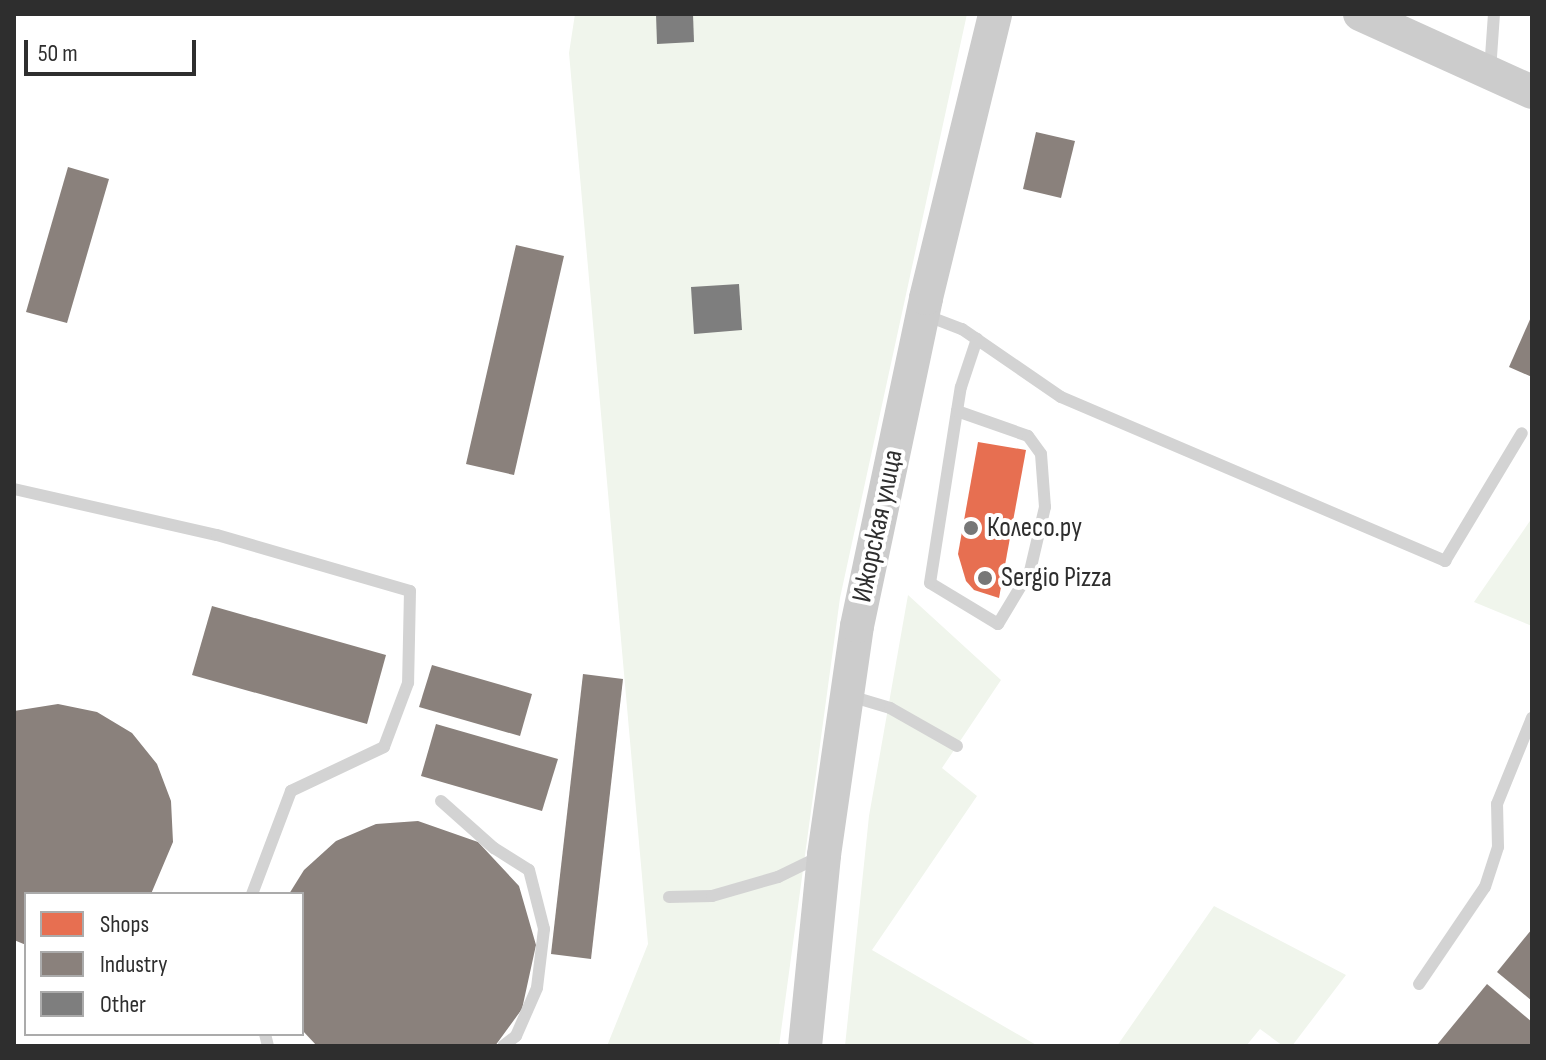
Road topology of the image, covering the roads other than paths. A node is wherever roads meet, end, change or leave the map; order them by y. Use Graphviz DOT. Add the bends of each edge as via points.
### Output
graph roads {
  1 [pos="995,14"];
  2 [pos="1360,14"];
  3 [pos="1494,14"];
  4 [pos="1490,73"];
  5 [pos="1532,92"];
  6 [pos="922,313"];
  7 [pos="977,339"];
  8 [pos="957,411"];
  9 [pos="1522,433"];
  10 [pos="14,489"];
  11 [pos="847,695"];
  12 [pos="1532,718"];
  13 [pos="957,746"];
  14 [pos="441,801"];
  15 [pos="824,855"];
  16 [pos="253,892"];
  17 [pos="669,897"];
  18 [pos="1419,984"];
  19 [pos="503,1046"];
  20 [pos="805,1046"];
  1 -- 6 [label="main road, Ижорская улица"];
  2 -- 4 [label="main road"];
  3 -- 4 [label="lane"];
  4 -- 5 [label="main road"];
  6 -- 7 [label="lane"];
  6 -- 11 [label="main road, Ижорская улица"];
  7 -- 8 [label="lane"];
  7 -- 9 [label="lane" via="1061,397 1445,561"];
  8 -- 8 [label="lane" via="930,583 998,624 1030,571 1045,507 1041,454 1028,436"];
  10 -- 16 [label="lane" via="217,535 410,591 408,683 384,747 291,791"];
  11 -- 13 [label="lane" via="890,708"];
  11 -- 15 [label="main road, Ижорская улица"];
  12 -- 18 [label="lane" via="1497,804 1498,847 1485,887"];
  14 -- 19 [label="lane" via="494,848 529,870 544,929 537,988 516,1036"];
  15 -- 17 [label="lane" via="778,877 712,896"];
  15 -- 20 [label="main road, Ижорская улица"];
}
